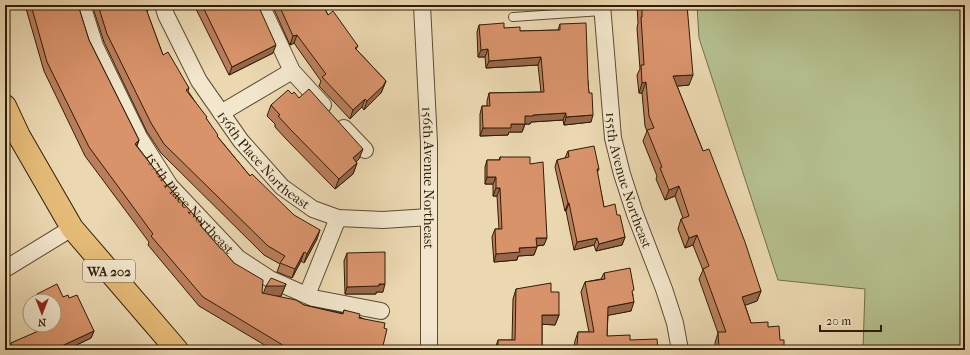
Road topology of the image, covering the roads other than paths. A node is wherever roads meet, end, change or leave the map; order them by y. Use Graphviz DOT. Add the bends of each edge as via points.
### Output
graph roads {
  1 [pos="82,5"];
  2 [pos="163,5"];
  3 [pos="261,5"];
  4 [pos="422,5"];
  5 [pos="602,8"];
  6 [pos="513,17"];
  7 [pos="292,71"];
  8 [pos="5,106"];
  9 [pos="222,113"];
  10 [pos="365,150"];
  11 [pos="429,217"];
  12 [pos="338,218"];
  13 [pos="72,228"];
  14 [pos="5,269"];
  15 [pos="307,295"];
  16 [pos="381,311"];
  17 [pos="178,350"];
  18 [pos="429,350"];
  19 [pos="680,350"];
  1 -- 15 [label="street, 157th Place Northeast" via="95,46 119,98 139,137 170,186 238,258 270,279"];
  2 -- 9 [label="street, 156th Place Northeast" via="199,81"];
  3 -- 7 [label="street"];
  4 -- 11 [label="street, 156th Avenue Northeast" via="429,143"];
  5 -- 6 [label="lane"];
  5 -- 19 [label="street, 155th Avenue Northeast" via="613,138 635,214 671,310"];
  7 -- 9 [label="street"];
  7 -- 10 [label="street"];
  8 -- 13 [label="main road, WA 202" via="18,136"];
  9 -- 12 [label="street, 156th Place Northeast" via="241,140 282,187 313,209"];
  11 -- 12 [label="street, 156th Place Northeast" via="383,220"];
  11 -- 18 [label="street, 156th Avenue Northeast"];
  12 -- 15 [label="street"];
  13 -- 14 [label="street"];
  13 -- 17 [label="main road, WA 202"];
  15 -- 16 [label="street, 157th Place Northeast"];
}
